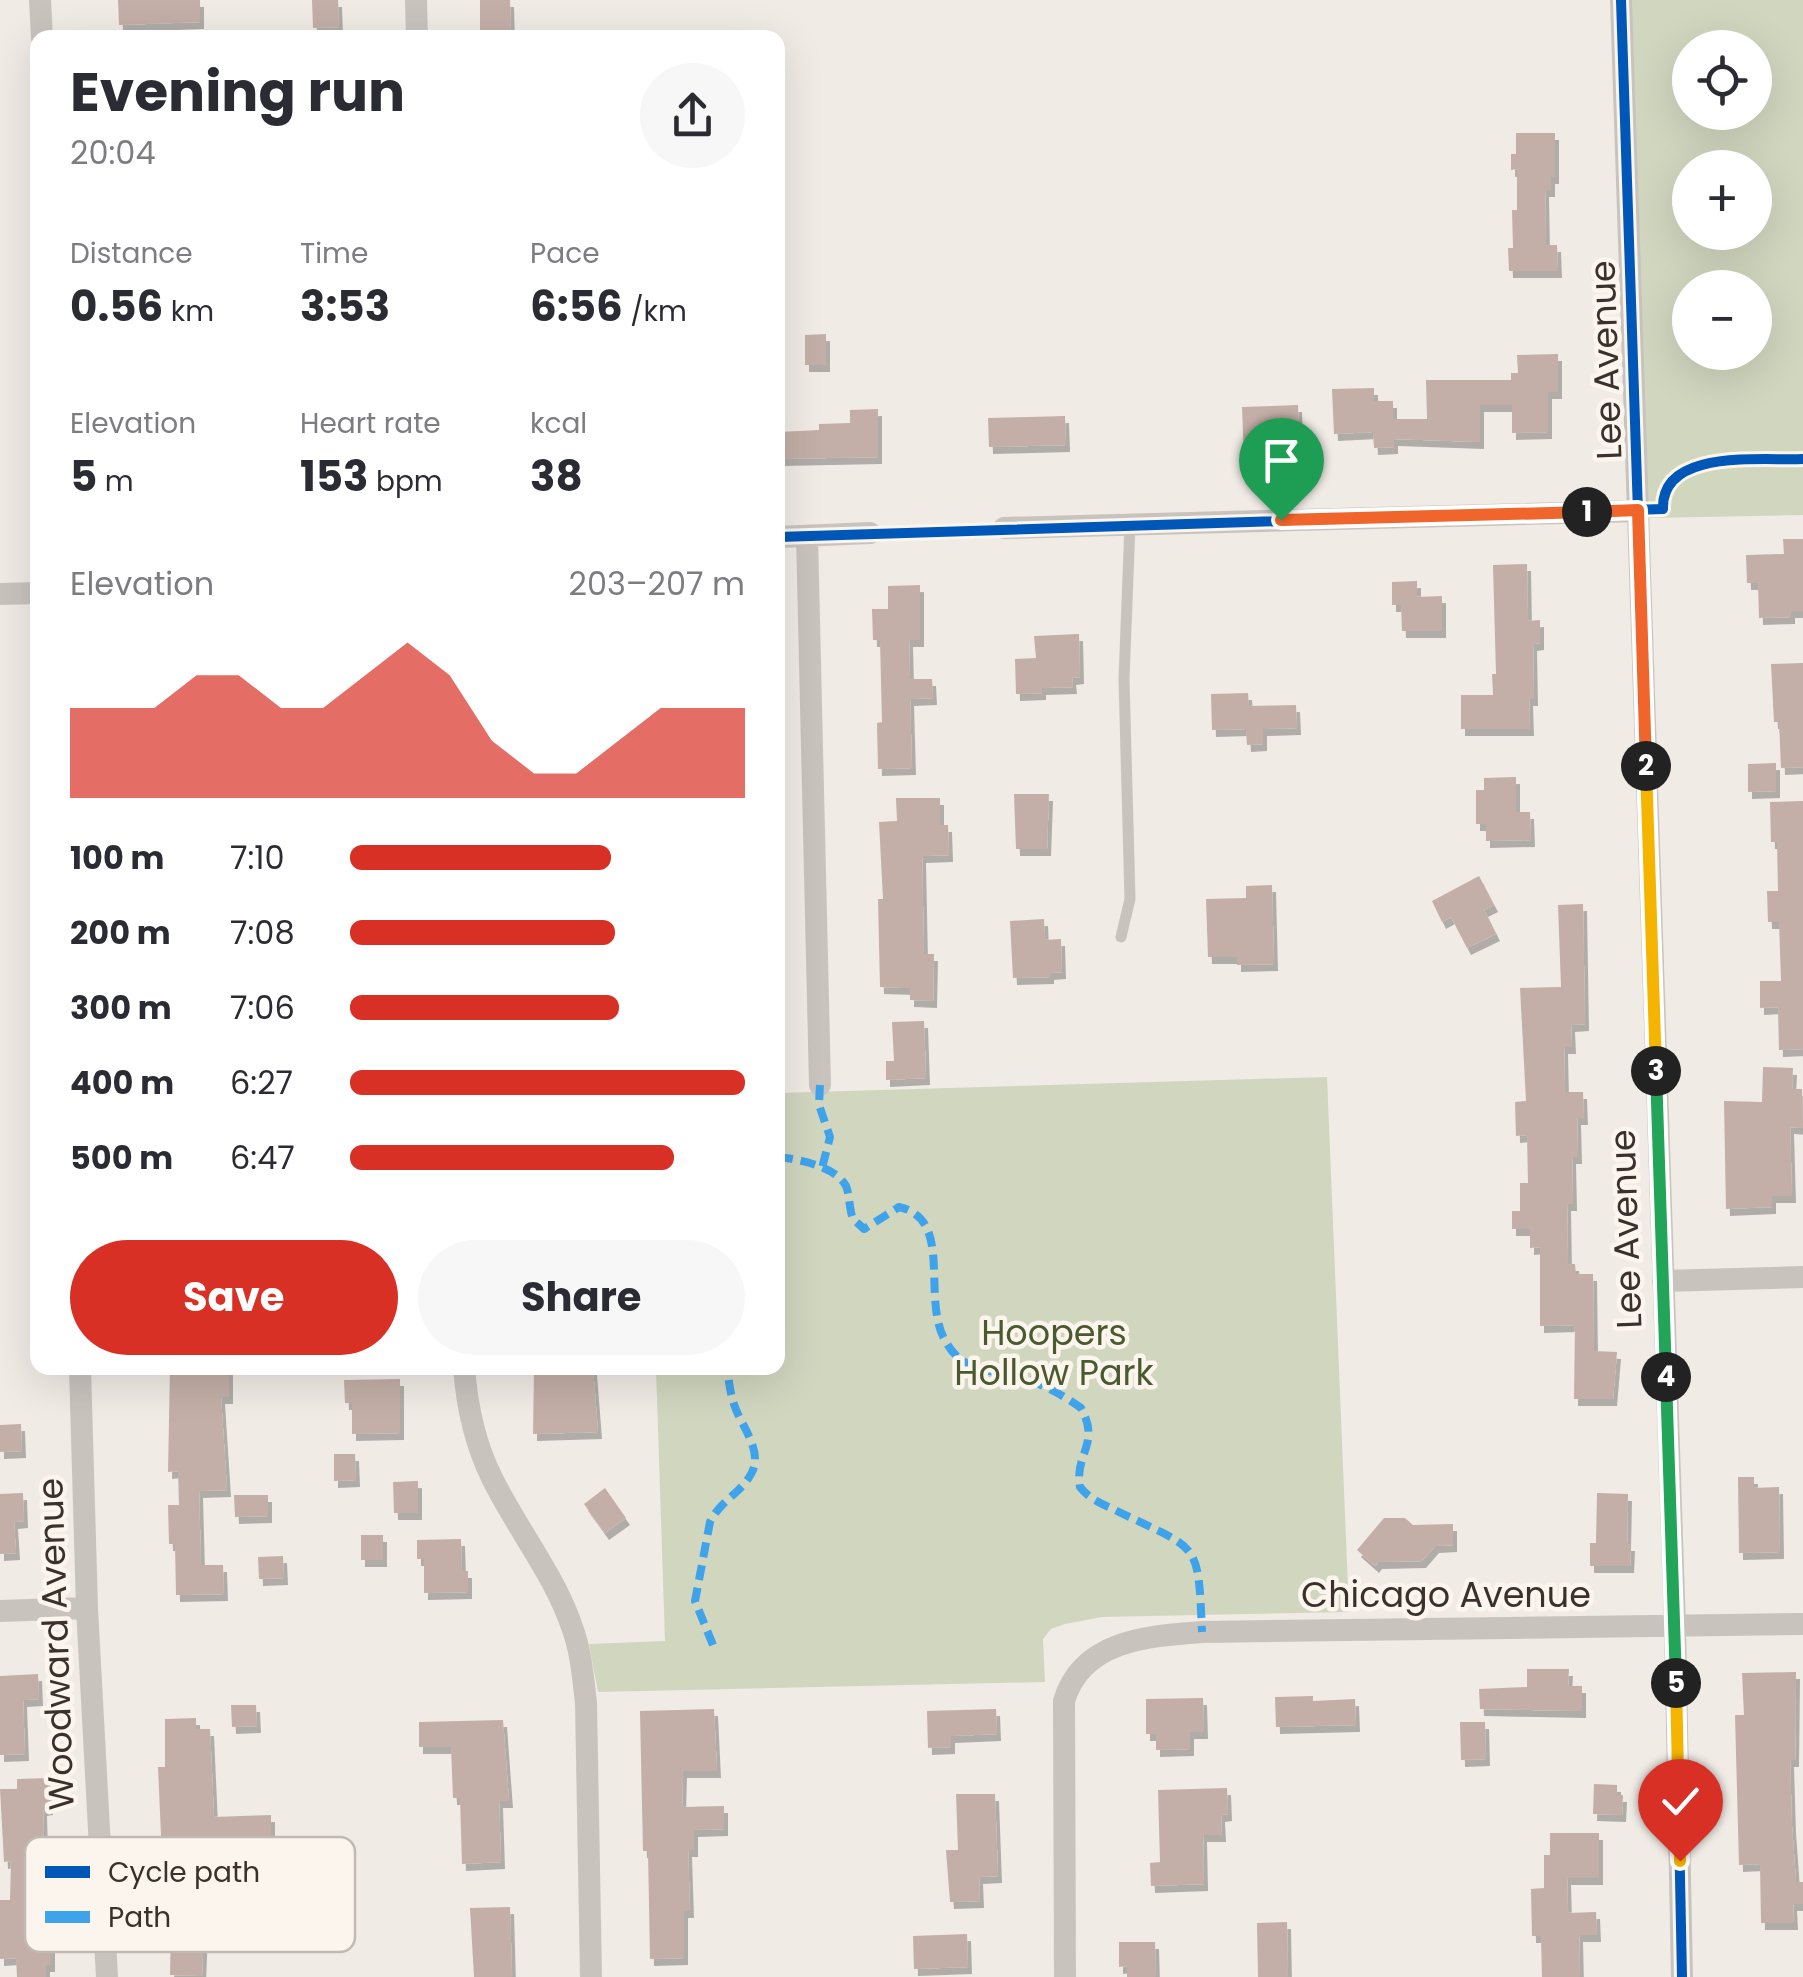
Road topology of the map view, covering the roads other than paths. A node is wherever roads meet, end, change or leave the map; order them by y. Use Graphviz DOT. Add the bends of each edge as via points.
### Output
graph roads {
  1 [pos="40,0"];
  2 [pos="416,0"];
  3 [pos="1621,0"];
  4 [pos="42,30"];
  5 [pos="417,30"];
  6 [pos="1638,510"];
  7 [pos="1130,524"];
  8 [pos="1004,528"];
  9 [pos="870,533"];
  10 [pos="807,536"];
  11 [pos="785,537"];
  12 [pos="30,593"];
  13 [pos="0,594"];
  14 [pos="1121,937"];
  15 [pos="820,1085"];
  16 [pos="1803,1278"];
  17 [pos="1663,1281"];
  18 [pos="80,1375"];
  19 [pos="465,1375"];
  20 [pos="88,1608"];
  21 [pos="0,1611"];
  22 [pos="1803,1624"];
  23 [pos="1675,1628"];
  24 [pos="99,1837"];
  25 [pos="105,1952"];
  26 [pos="106,1977"];
  27 [pos="590,1977"];
  28 [pos="1065,1977"];
  29 [pos="1682,1977"];
  1 -- 4 [label="street"];
  2 -- 5 [label="street"];
  3 -- 6 [label="street, Lee Avenue"];
  6 -- 7 [label="street"];
  6 -- 17 [label="street, Lee Avenue"];
  7 -- 8 [label="street"];
  7 -- 14 [label="lane" via="1124,679 1130,898"];
  9 -- 10 [label="street"];
  10 -- 11 [label="street"];
  10 -- 15 [label="street"];
  12 -- 13 [label="street"];
  16 -- 17 [label="street"];
  17 -- 23 [label="street, Lee Avenue"];
  18 -- 20 [label="street, Woodward Avenue"];
  19 -- 27 [label="street" via="485,1464 554,1587 582,1663"];
  20 -- 21 [label="street"];
  20 -- 24 [label="street, Woodward Avenue"];
  22 -- 23 [label="street, Chicago Avenue"];
  23 -- 28 [label="street, Chicago Avenue" via="1202,1632 1132,1641 1093,1657 1069,1684 1064,1701"];
  23 -- 29 [label="street, Lee Avenue"];
  25 -- 26 [label="street, Woodward Avenue"];
}
